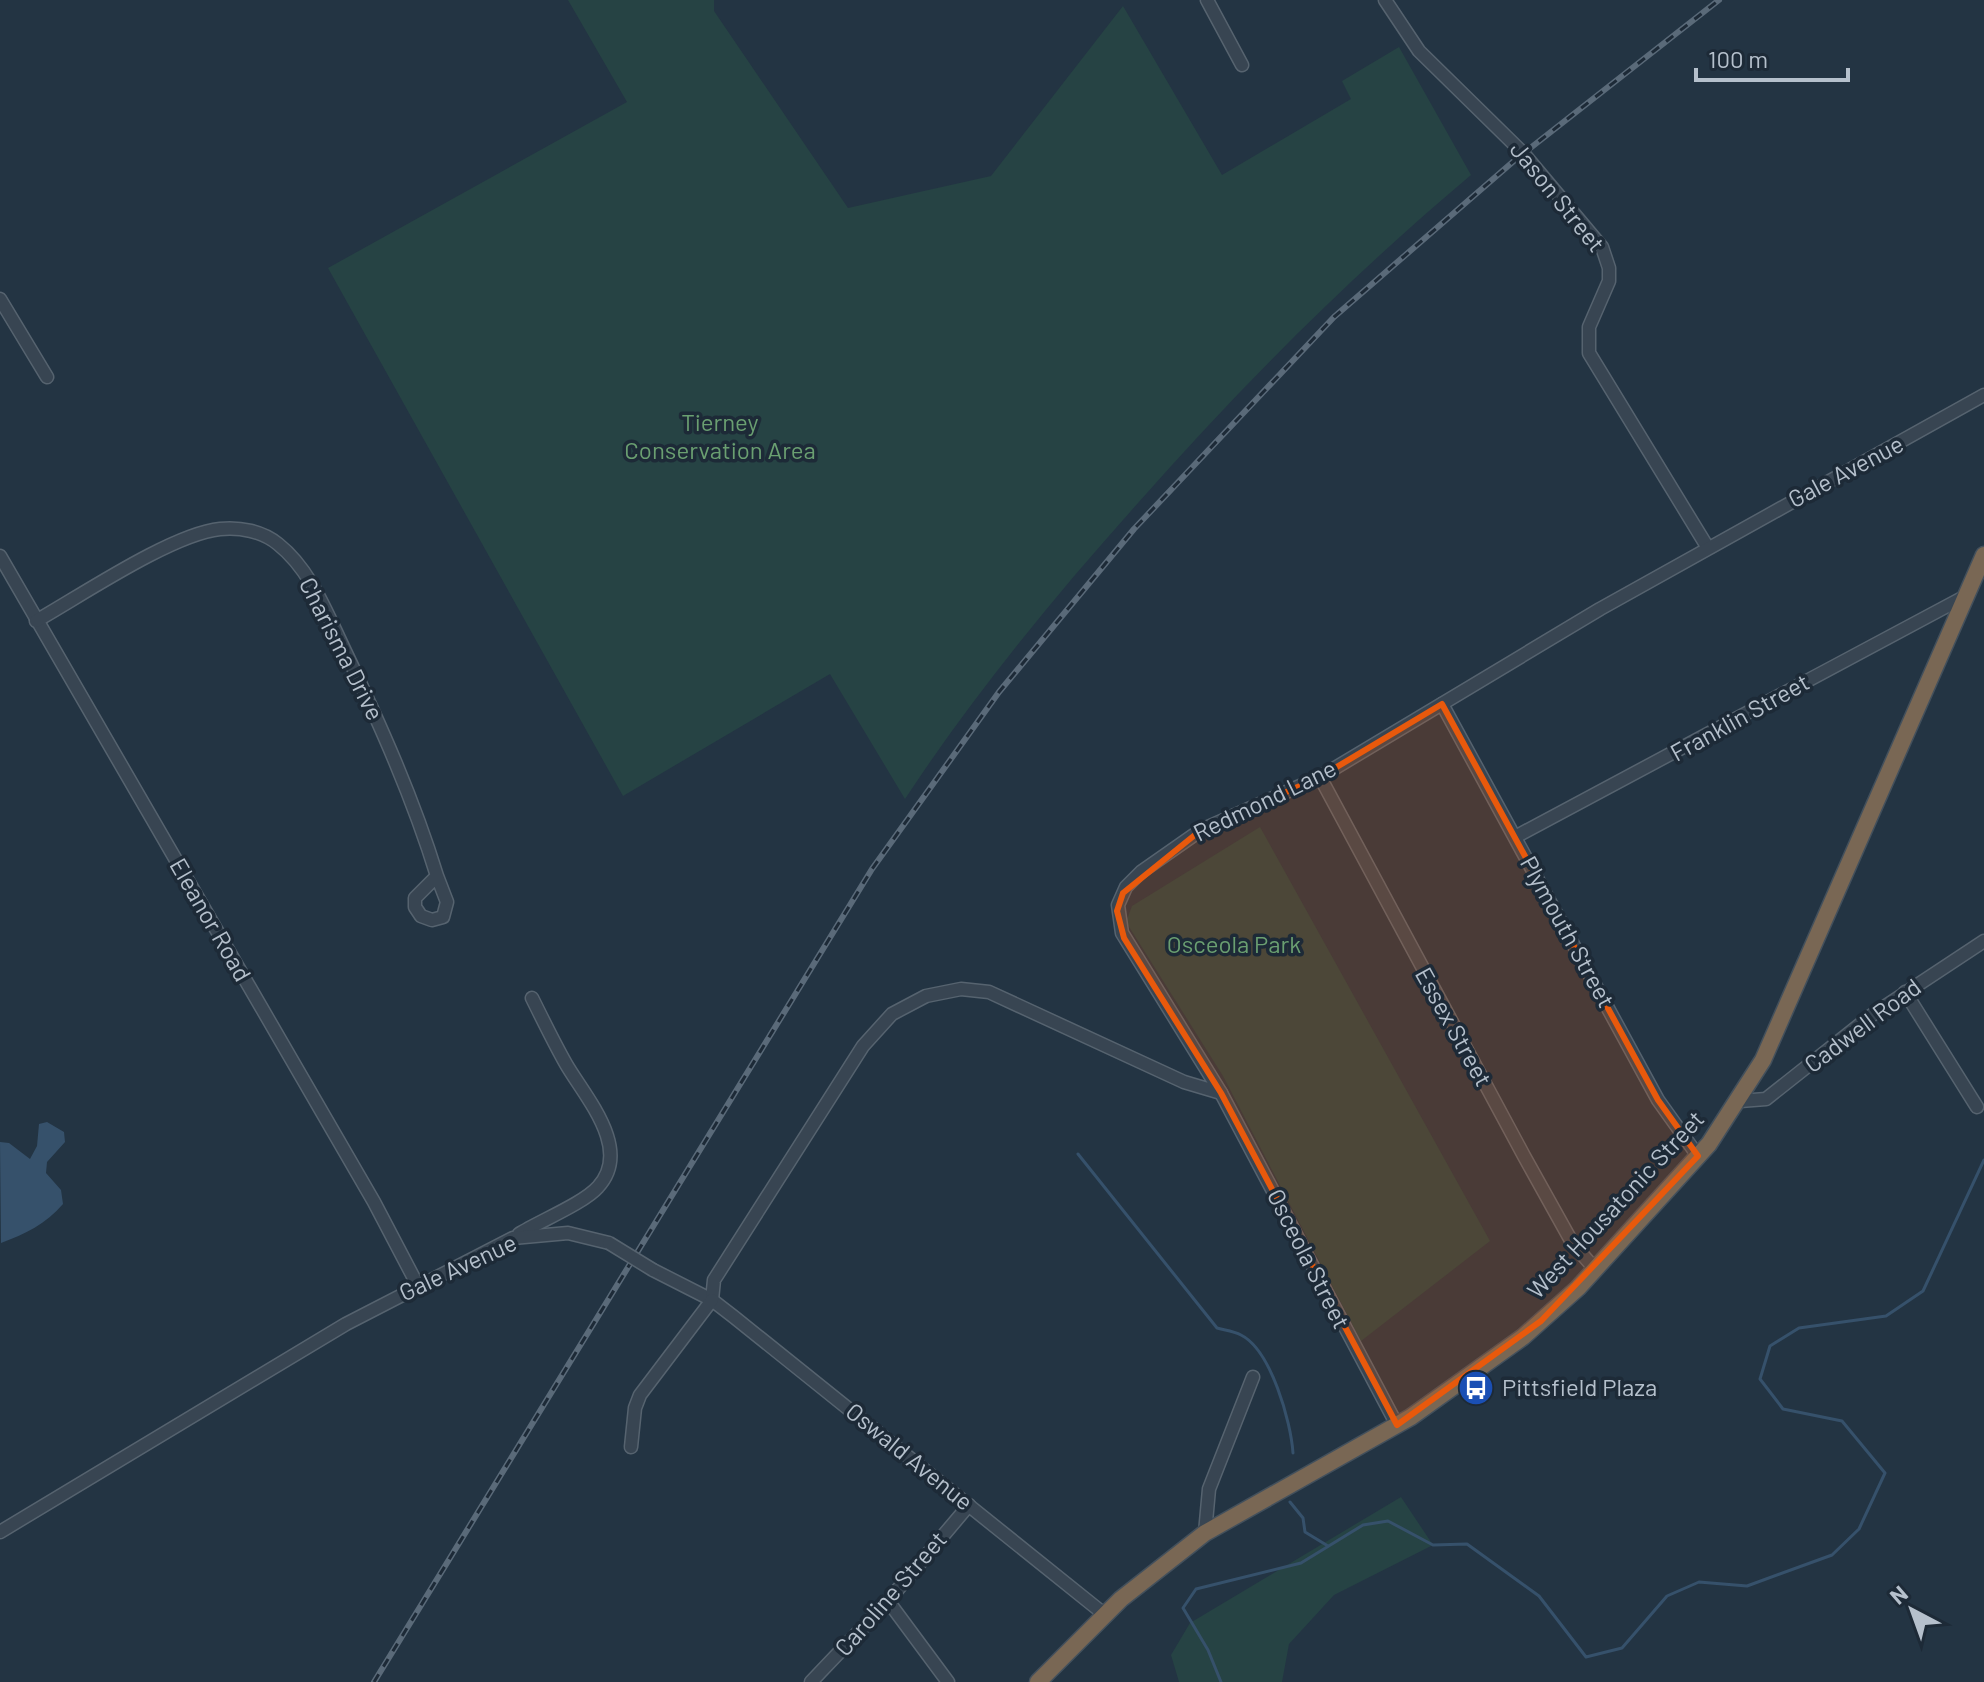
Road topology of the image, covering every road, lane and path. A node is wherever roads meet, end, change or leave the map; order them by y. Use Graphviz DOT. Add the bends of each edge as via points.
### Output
graph roads {
  1 [pos="1207,0"];
  2 [pos="1385,0"];
  3 [pos="1242,65"];
  4 [pos="0,299"];
  5 [pos="47,377"];
  6 [pos="1984,395"];
  7 [pos="1708,548"];
  8 [pos="1984,555"];
  9 [pos="0,556"];
  10 [pos="1964,597"];
  11 [pos="36,621"];
  12 [pos="1442,704"];
  13 [pos="1320,777"];
  14 [pos="1515,837"];
  15 [pos="437,876"];
  16 [pos="1984,941"];
  17 [pos="1905,992"];
  18 [pos="532,998"];
  19 [pos="1221,1093"];
  20 [pos="1740,1101"];
  21 [pos="1977,1107"];
  22 [pos="1698,1156"];
  23 [pos="513,1238"];
  24 [pos="1595,1269"];
  25 [pos="417,1284"];
  26 [pos="712,1300"];
  27 [pos="1253,1377"];
  28 [pos="1397,1425"];
  29 [pos="631,1447"];
  30 [pos="969,1505"];
  31 [pos="0,1532"];
  32 [pos="1205,1533"];
  33 [pos="888,1601"];
  34 [pos="1104,1614"];
  35 [pos="811,1682"];
  36 [pos="948,1682"];
  37 [pos="1038,1682"];
  1 -- 3 [label="street"];
  2 -- 7 [label="street, Jason Street" via="1419,51 1520,150 1602,247 1609,281 1589,327 1589,353"];
  4 -- 5 [label="street"];
  6 -- 7 [label="street, Gale Avenue"];
  7 -- 12 [label="street, Redmond Lane"];
  8 -- 10 [label="highway, West Housatonic Street"];
  9 -- 11 [label="street, Eleanor Road"];
  10 -- 14 [label="street, Franklin Street"];
  10 -- 20 [label="highway, West Housatonic Street" via="1899,755"];
  11 -- 15 [label="street, Charisma Drive" via="202,533 242,529 274,540 299,566 323,605 391,751"];
  11 -- 25 [label="street, Eleanor Road"];
  12 -- 13 [label="street, Redmond Lane"];
  12 -- 14 [label="street, Plymouth Street"];
  13 -- 19 [label="street, Redmond Lane" via="1201,830 1141,872 1120,899 1117,917 1124,938"];
  13 -- 24 [label="street, Essex Street" via="1573,1244"];
  14 -- 22 [label="street, Plymouth Street" via="1658,1100"];
  16 -- 17 [label="street, Cadwell Road"];
  17 -- 20 [label="street, Cadwell Road" via="1766,1099"];
  17 -- 21 [label="street"];
  18 -- 23 [label="street" via="600,1119 610,1159 604,1179 591,1194"];
  19 -- 26 [label="street" via="1176,1078 989,992 961,989 908,1003 884,1020 848,1068 714,1280"];
  19 -- 28 [label="street, Osceola Street"];
  20 -- 22 [label="highway, West Housatonic Street"];
  22 -- 24 [label="highway, West Housatonic Street"];
  23 -- 25 [label="street, Gale Avenue"];
  23 -- 26 [label="street, Gale Avenue, bridge" via="568,1233 609,1243"];
  24 -- 28 [label="highway, West Housatonic Street" via="1523,1337"];
  25 -- 31 [label="street, Gale Avenue"];
  26 -- 29 [label="street" via="640,1395"];
  26 -- 30 [label="street, Oswald Avenue"];
  27 -- 32 [label="street" via="1209,1489"];
  28 -- 32 [label="highway, West Housatonic Street"];
  30 -- 33 [label="street, Caroline Street"];
  30 -- 34 [label="street, Oswald Avenue"];
  32 -- 34 [label="highway, West Housatonic Street"];
  33 -- 35 [label="street, Caroline Street"];
  33 -- 36 [label="street"];
  34 -- 37 [label="highway, West Housatonic Street"];
}
